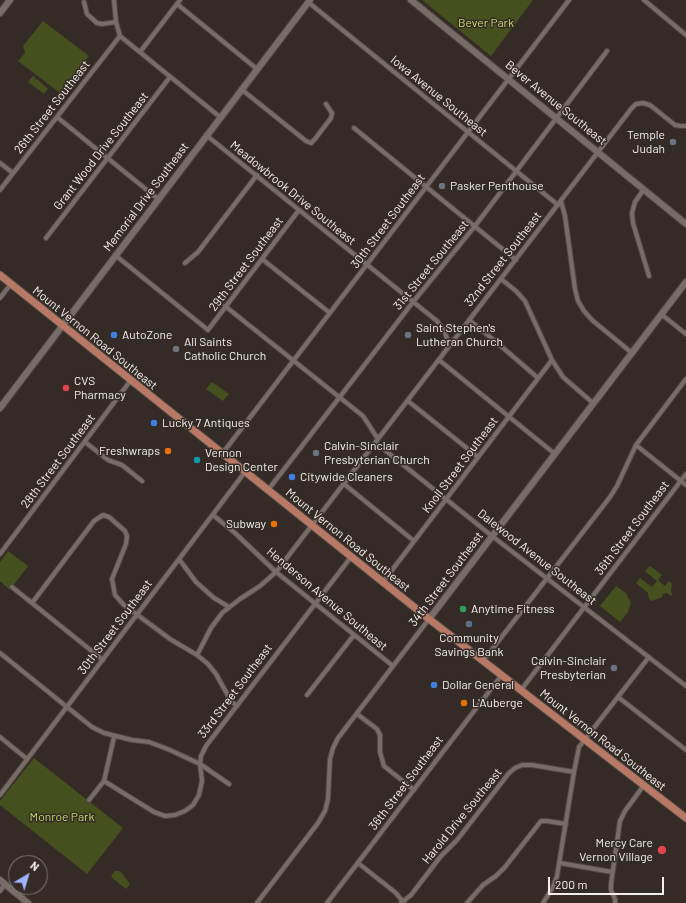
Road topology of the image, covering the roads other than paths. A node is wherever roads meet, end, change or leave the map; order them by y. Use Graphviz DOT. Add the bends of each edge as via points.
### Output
graph roads {
  1 [pos="10,0"];
  2 [pos="114,0"];
  3 [pos="411,0"];
  4 [pos="569,0"];
  5 [pos="644,0"];
  6 [pos="309,1"];
  7 [pos="84,2"];
  8 [pos="178,2"];
  9 [pos="0,13"];
  10 [pos="116,22"];
  11 [pos="120,36"];
  12 [pos="686,36"];
  13 [pos="607,51"];
  14 [pos="140,52"];
  15 [pos="257,69"];
  16 [pos="170,77"];
  17 [pos="509,79"];
  18 [pos="241,89"];
  19 [pos="326,104"];
  20 [pos="57,117"];
  21 [pos="220,117"];
  22 [pos="557,118"];
  23 [pos="686,126"];
  24 [pos="354,128"];
  25 [pos="469,132"];
  26 [pos="206,135"];
  27 [pos="598,152"];
  28 [pos="108,158"];
  29 [pos="0,163"];
  30 [pos="517,171"];
  31 [pos="13,173"];
  32 [pos="257,175"];
  33 [pos="426,187"];
  34 [pos="644,189"];
  35 [pos="0,190"];
  36 [pos="158,198"];
  37 [pos="560,203"];
  38 [pos="299,210"];
  39 [pos="686,224"];
  40 [pos="475,226"];
  41 [pos="46,238"];
  42 [pos="115,255"];
  43 [pos="262,258"];
  44 [pos="516,260"];
  45 [pos="186,263"];
  46 [pos="367,265"];
  47 [pos="0,275"];
  48 [pos="649,276"];
  49 [pos="501,279"];
  50 [pos="686,282"];
  51 [pos="11,284"];
  52 [pos="0,298"];
  53 [pos="413,302"];
  54 [pos="226,306"];
  55 [pos="330,313"];
  56 [pos="661,314"];
  57 [pos="469,320"];
  58 [pos="62,325"];
  59 [pos="686,334"];
  60 [pos="447,349"];
  61 [pos="632,353"];
  62 [pos="439,360"];
  63 [pos="552,360"];
  64 [pos="294,361"];
  65 [pos="538,378"];
  66 [pos="686,379"];
  67 [pos="131,380"];
  68 [pos="340,398"];
  69 [pos="408,401"];
  70 [pos="593,403"];
  71 [pos="0,408"];
  72 [pos="510,417"];
  73 [pos="377,441"];
  74 [pos="85,442"];
  75 [pos="636,445"];
  76 [pos="222,454"];
  77 [pos="555,454"];
  78 [pos="478,458"];
  79 [pos="245,472"];
  80 [pos="686,474"];
  81 [pos="142,481"];
  82 [pos="681,481"];
  83 [pos="344,484"];
  84 [pos="686,485"];
  85 [pos="268,490"];
  86 [pos="447,499"];
  87 [pos="213,515"];
  88 [pos="312,526"];
  89 [pos="492,536"];
  90 [pos="414,541"];
  91 [pos="0,554"];
  92 [pos="351,557"];
  93 [pos="179,559"];
  94 [pos="276,572"];
  95 [pos="548,579"];
  96 [pos="383,582"];
  97 [pos="12,587"];
  98 [pos="32,603"];
  99 [pos="315,604"];
  100 [pos="229,607"];
  101 [pos="584,607"];
  102 [pos="137,614"];
  103 [pos="429,619"];
  104 [pos="354,635"];
  105 [pos="0,653"];
  106 [pos="197,655"];
  107 [pos="649,657"];
  108 [pos="103,660"];
  109 [pos="483,662"];
  110 [pos="393,666"];
  111 [pos="502,676"];
  112 [pos="686,686"];
  113 [pos="521,690"];
  114 [pos="307,695"];
  115 [pos="618,697"];
  116 [pos="237,706"];
  117 [pos="67,707"];
  118 [pos="357,714"];
  119 [pos="0,737"];
  120 [pos="114,737"];
  121 [pos="584,740"];
  122 [pos="686,750"];
  123 [pos="27,760"];
  124 [pos="200,764"];
  125 [pos="574,772"];
  126 [pos="104,781"];
  127 [pos="229,784"];
  128 [pos="644,785"];
  129 [pos="414,790"];
  130 [pos="0,795"];
  131 [pos="89,800"];
  132 [pos="686,818"];
  133 [pos="566,824"];
  134 [pos="358,863"];
  135 [pos="560,863"];
  136 [pos="612,872"];
  137 [pos="2,882"];
  138 [pos="0,891"];
  139 [pos="18,895"];
  140 [pos="28,903"];
  141 [pos="257,903"];
  142 [pos="327,903"];
  143 [pos="403,903"];
  144 [pos="467,903"];
  145 [pos="543,903"];
  146 [pos="615,903"];
  1 -- 9 [label="street"];
  2 -- 10 [label="street"];
  3 -- 17 [label="street, Bever Avenue Southeast"];
  4 -- 17 [label="street, 30th Street Southeast"];
  5 -- 12 [label="street"];
  6 -- 15 [label="street, Memorial Drive Southeast"];
  6 -- 25 [label="street, Iowa Avenue Southeast"];
  7 -- 10 [label="street" via="87,14 97,23"];
  8 -- 14 [label="street"];
  8 -- 15 [label="street"];
  10 -- 11 [label="street"];
  11 -- 14 [label="street"];
  11 -- 20 [label="street, 26th Street Southeast"];
  13 -- 22 [label="street, 31st Street Southeast"];
  14 -- 16 [label="street"];
  15 -- 18 [label="street, Memorial Drive Southeast"];
  16 -- 21 [label="street"];
  16 -- 28 [label="street, Grant Wood Drive Southeast"];
  17 -- 22 [label="street, Bever Avenue Southeast"];
  17 -- 25 [label="street, 30th Street Southeast"];
  18 -- 19 [label="street" via="311,143 331,118 332,113"];
  18 -- 21 [label="street, Memorial Drive Southeast"];
  20 -- 28 [label="street"];
  20 -- 31 [label="street, 26th Street Southeast"];
  21 -- 26 [label="street, Memorial Drive Southeast"];
  22 -- 27 [label="street, Bever Avenue Southeast"];
  22 -- 30 [label="street, 31st Street Southeast"];
  23 -- 27 [label="street, 32nd Street Southeast" via="675,125 650,105 636,104"];
  24 -- 33 [label="street"];
  25 -- 30 [label="street, Iowa Avenue Southeast"];
  25 -- 33 [label="street, 30th Street Southeast"];
  26 -- 32 [label="street, Meadowbrook Drive Southeast"];
  26 -- 36 [label="street, Memorial Drive Southeast"];
  27 -- 34 [label="street, Bever Avenue Southeast"];
  27 -- 37 [label="street, 32nd Street Southeast"];
  28 -- 36 [label="street"];
  28 -- 41 [label="street, Grant Wood Drive Southeast"];
  29 -- 31 [label="street"];
  30 -- 37 [label="street, Iowa Avenue Southeast"];
  30 -- 40 [label="street, 31st Street Southeast"];
  31 -- 35 [label="street, 26th Street Southeast"];
  32 -- 38 [label="street, Meadowbrook Drive Southeast"];
  32 -- 45 [label="street" via="198,252"];
  33 -- 40 [label="street"];
  33 -- 46 [label="street, 30th Street Southeast"];
  34 -- 39 [label="street, Bever Avenue Southeast"];
  34 -- 48 [label="street" via="635,202 632,214"];
  36 -- 42 [label="street, Memorial Drive Southeast"];
  37 -- 44 [label="street, 32nd Street Southeast"];
  37 -- 61 [label="street" via="565,216 578,301 592,320"];
  38 -- 43 [label="street, 29th Street Southeast"];
  38 -- 46 [label="street, Meadowbrook Drive Southeast"];
  40 -- 44 [label="street"];
  40 -- 53 [label="street, 31st Street Southeast"];
  42 -- 54 [label="street, 29th Street Southeast" via="208,330"];
  42 -- 58 [label="street, Memorial Drive Southeast"];
  43 -- 54 [label="street, 29th Street Southeast"];
  43 -- 55 [label="street"];
  44 -- 49 [label="street, 32nd Street Southeast"];
  46 -- 53 [label="street, Meadowbrook Drive Southeast"];
  46 -- 55 [label="street, 30th Street Southeast"];
  47 -- 51 [label="main road, Mount Vernon Road Southeast"];
  49 -- 57 [label="street, 32nd Street Southeast"];
  49 -- 63 [label="street" via="525,301"];
  50 -- 56 [label="street, 34th Street Southeast"];
  51 -- 52 [label="street"];
  51 -- 58 [label="main road, Mount Vernon Road Southeast"];
  53 -- 60 [label="street, Meadowbrook Drive Southeast" via="444,330"];
  53 -- 68 [label="street, 31st Street Southeast"];
  54 -- 64 [label="street, Dalewood Avenue Southeast"];
  55 -- 64 [label="street, 30th Street Southeast"];
  56 -- 59 [label="street"];
  56 -- 61 [label="street, 34th Street Southeast"];
  57 -- 60 [label="street, 32nd Street Southeast"];
  57 -- 65 [label="street"];
  58 -- 67 [label="main road, Mount Vernon Road Southeast"];
  58 -- 71 [label="street, Memorial Drive Southeast"];
  60 -- 62 [label="street, 32nd Street Southeast"];
  61 -- 70 [label="street, 34th Street Southeast"];
  62 -- 69 [label="street, 32nd Street Southeast"];
  62 -- 72 [label="street"];
  63 -- 65 [label="street, Knoll Street Southeast"];
  63 -- 70 [label="street" via="563,377"];
  64 -- 68 [label="street, Dalewood Avenue Southeast"];
  64 -- 76 [label="street, 30th Street Southeast"];
  65 -- 72 [label="street, Knoll Street Southeast"];
  66 -- 75 [label="street"];
  67 -- 74 [label="street, 28th Street Southeast"];
  67 -- 76 [label="main road, Mount Vernon Road Southeast"];
  68 -- 73 [label="street, Dalewood Avenue Southeast" via="363,416"];
  68 -- 85 [label="street, 31st Street Southeast"];
  69 -- 73 [label="street, 32nd Street Southeast"];
  69 -- 78 [label="street"];
  70 -- 77 [label="street, 34th Street Southeast"];
  72 -- 77 [label="street"];
  72 -- 78 [label="street, Knoll Street Southeast"];
  73 -- 83 [label="street, 32nd Street Southeast"];
  73 -- 86 [label="street, Dalewood Avenue Southeast"];
  74 -- 81 [label="street"];
  74 -- 91 [label="street, 28th Street Southeast"];
  75 -- 82 [label="street"];
  75 -- 95 [label="street" via="610,497"];
  76 -- 79 [label="main road, Mount Vernon Road Southeast"];
  77 -- 89 [label="street, 34th Street Southeast"];
  78 -- 86 [label="street, Knoll Street Southeast"];
  79 -- 85 [label="main road, Mount Vernon Road Southeast"];
  79 -- 87 [label="street, 30th Street Southeast"];
  80 -- 82 [label="street, 36th Street Southeast"];
  82 -- 84 [label="street"];
  82 -- 101 [label="street, 36th Street Southeast"];
  83 -- 88 [label="street, 32nd Street Southeast"];
  83 -- 90 [label="street"];
  85 -- 88 [label="main road, Mount Vernon Road Southeast"];
  86 -- 89 [label="street, Dalewood Avenue Southeast"];
  86 -- 90 [label="street, Knoll Street Southeast"];
  87 -- 93 [label="street, 30th Street Southeast"];
  87 -- 94 [label="street, Henderson Avenue Southeast"];
  88 -- 92 [label="main road, Mount Vernon Road Southeast"];
  88 -- 94 [label="street, 32nd Street Southeast"];
  89 -- 95 [label="street, Dalewood Avenue Southeast"];
  89 -- 103 [label="street, 34th Street Southeast"];
  90 -- 96 [label="street, Knoll Street Southeast"];
  92 -- 96 [label="main road, Mount Vernon Road Southeast"];
  92 -- 99 [label="street, 33rd Street Southeast"];
  93 -- 100 [label="street" via="196,582"];
  93 -- 102 [label="street, 30th Street Southeast"];
  94 -- 99 [label="street, Henderson Avenue Southeast"];
  94 -- 100 [label="street, 32nd Street Southeast"];
  95 -- 101 [label="street, Dalewood Avenue Southeast"];
  95 -- 109 [label="street"];
  96 -- 103 [label="main road, Mount Vernon Road Southeast"];
  97 -- 98 [label="street"];
  98 -- 102 [label="street" via="94,521 103,515 125,531 127,536 112,584 119,600"];
  98 -- 108 [label="street"];
  99 -- 104 [label="street, Henderson Avenue Southeast"];
  99 -- 116 [label="street, 33rd Street Southeast"];
  100 -- 106 [label="street, 32nd Street Southeast" via="211,628"];
  101 -- 107 [label="street, Dalewood Avenue Southeast"];
  101 -- 113 [label="street, 36th Street Southeast"];
  102 -- 106 [label="street" via="170,639"];
  102 -- 108 [label="street, 30th Street Southeast"];
  103 -- 109 [label="main road, Mount Vernon Road Southeast"];
  103 -- 110 [label="street, 34th Street Southeast"];
  104 -- 110 [label="street, Henderson Avenue Southeast"];
  104 -- 114 [label="street"];
  105 -- 117 [label="street"];
  106 -- 116 [label="street" via="216,674 231,701"];
  107 -- 112 [label="street, Dalewood Avenue Southeast"];
  107 -- 115 [label="street"];
  108 -- 117 [label="street, 30th Street Southeast"];
  109 -- 111 [label="main road, Mount Vernon Road Southeast"];
  110 -- 118 [label="street, 34th Street Southeast"];
  111 -- 113 [label="main road, Mount Vernon Road Southeast"];
  111 -- 129 [label="street, 36th Street Southeast"];
  113 -- 121 [label="main road, Mount Vernon Road Southeast"];
  115 -- 121 [label="street"];
  115 -- 122 [label="street"];
  116 -- 124 [label="street, 33rd Street Southeast" via="206,746"];
  117 -- 120 [label="street" via="92,727"];
  117 -- 123 [label="street, 30th Street Southeast"];
  118 -- 129 [label="street" via="377,729 384,766"];
  118 -- 141 [label="street, 34th Street Southeast" via="333,748 328,771 330,786 325,811"];
  119 -- 123 [label="street"];
  120 -- 124 [label="street" via="149,742"];
  120 -- 126 [label="street"];
  121 -- 125 [label="street" via="579,747"];
  121 -- 128 [label="main road, Mount Vernon Road Southeast"];
  123 -- 130 [label="street, 30th Street Southeast"];
  124 -- 126 [label="street, 33rd Street Southeast" via="202,781 198,795 193,805 175,816 154,812"];
  124 -- 127 [label="street"];
  125 -- 133 [label="street"];
  125 -- 143 [label="street, Harold Drive Southeast" via="532,765 515,768"];
  126 -- 131 [label="street"];
  128 -- 132 [label="main road, Mount Vernon Road Southeast"];
  128 -- 136 [label="street" via="622,815"];
  129 -- 134 [label="street, 36th Street Southeast"];
  133 -- 135 [label="street"];
  133 -- 144 [label="street" via="541,821 505,868 483,885"];
  134 -- 142 [label="street, 36th Street Southeast"];
  134 -- 143 [label="street" via="396,893"];
  135 -- 136 [label="street"];
  135 -- 145 [label="street" via="553,888"];
  136 -- 146 [label="street" via="611,890"];
  137 -- 138 [label="street"];
  139 -- 140 [label="street"];
}
